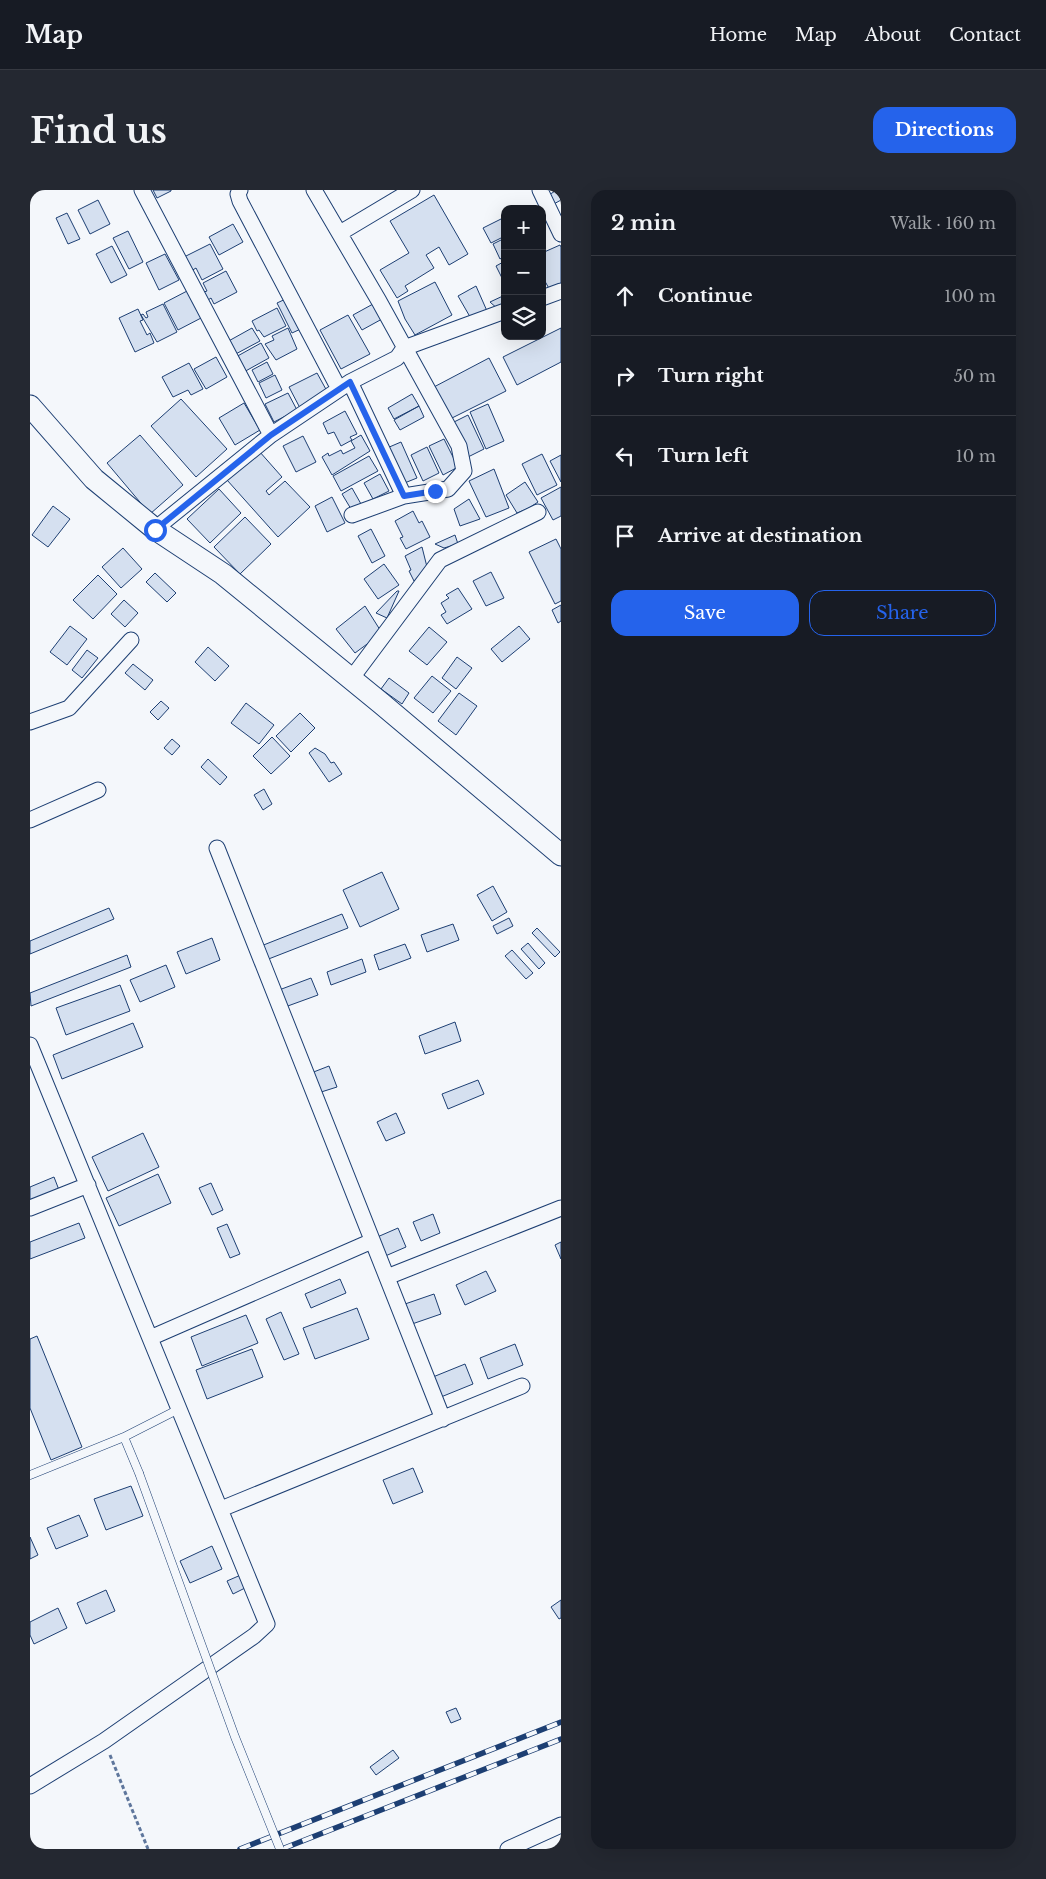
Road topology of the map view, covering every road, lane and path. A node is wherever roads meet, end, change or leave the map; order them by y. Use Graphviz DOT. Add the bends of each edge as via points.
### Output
graph roads {
  1 [pos="142,190"];
  2 [pos="240,190"];
  3 [pos="314,190"];
  4 [pos="412,190"];
  5 [pos="540,190"];
  6 [pos="340,233"];
  7 [pos="561,234"];
  8 [pos="561,291"];
  9 [pos="546,297"];
  10 [pos="501,312"];
  11 [pos="404,348"];
  12 [pos="344,385"];
  13 [pos="30,406"];
  14 [pos="271,435"];
  15 [pos="404,496"];
  16 [pos="538,512"];
  17 [pos="352,514"];
  18 [pos="155,530"];
  19 [pos="131,640"];
  20 [pos="351,679"];
  21 [pos="30,722"];
  22 [pos="98,790"];
  23 [pos="30,820"];
  24 [pos="218,848"];
  25 [pos="561,855"];
  26 [pos="30,1045"];
  27 [pos="88,1185"];
  28 [pos="30,1208"];
  29 [pos="561,1208"];
  30 [pos="372,1241"];
  31 [pos="387,1277"];
  32 [pos="150,1338"];
  33 [pos="522,1386"];
  34 [pos="179,1409"];
  35 [pos="442,1419"];
  36 [pos="124,1437"];
  37 [pos="30,1475"];
  38 [pos="221,1509"];
  39 [pos="104,1741"];
  40 [pos="30,1786"];
  41 [pos="561,1825"];
  42 [pos="148,1849"];
  43 [pos="280,1849"];
  44 [pos="508,1849"];
  1 -- 14 [label="street"];
  2 -- 12 [label="street" via="240,202"];
  3 -- 6 [label="street"];
  4 -- 6 [label="street"];
  5 -- 7 [label="street"];
  6 -- 11 [label="street"];
  8 -- 9 [label="street"];
  10 -- 11 [label="street"];
  11 -- 12 [label="street" via="397,358"];
  11 -- 15 [label="street" via="459,446 464,470 448,489"];
  12 -- 14 [label="street"];
  12 -- 15 [label="street"];
  13 -- 18 [label="street" via="94,479"];
  14 -- 18 [label="street"];
  15 -- 17 [label="street"];
  16 -- 20 [label="street" via="440,560"];
  18 -- 20 [label="street" via="223,574"];
  19 -- 21 [label="street" via="69,708"];
  20 -- 25 [label="street"];
  22 -- 23 [label="street"];
  24 -- 30 [label="street"];
  26 -- 27 [label="street"];
  27 -- 28 [label="street"];
  27 -- 32 [label="street"];
  29 -- 31 [label="street"];
  30 -- 31 [label="street"];
  30 -- 32 [label="street"];
  31 -- 35 [label="street"];
  32 -- 34 [label="street"];
  33 -- 35 [label="street"];
  34 -- 36 [label="lane"];
  34 -- 38 [label="street"];
  35 -- 38 [label="street"];
  36 -- 37 [label="lane"];
  36 -- 43 [label="lane, bridge"];
  38 -- 39 [label="street" via="268,1624"];
  39 -- 40 [label="street"];
  39 -- 42 [label="path"];
  41 -- 44 [label="street"];
}
